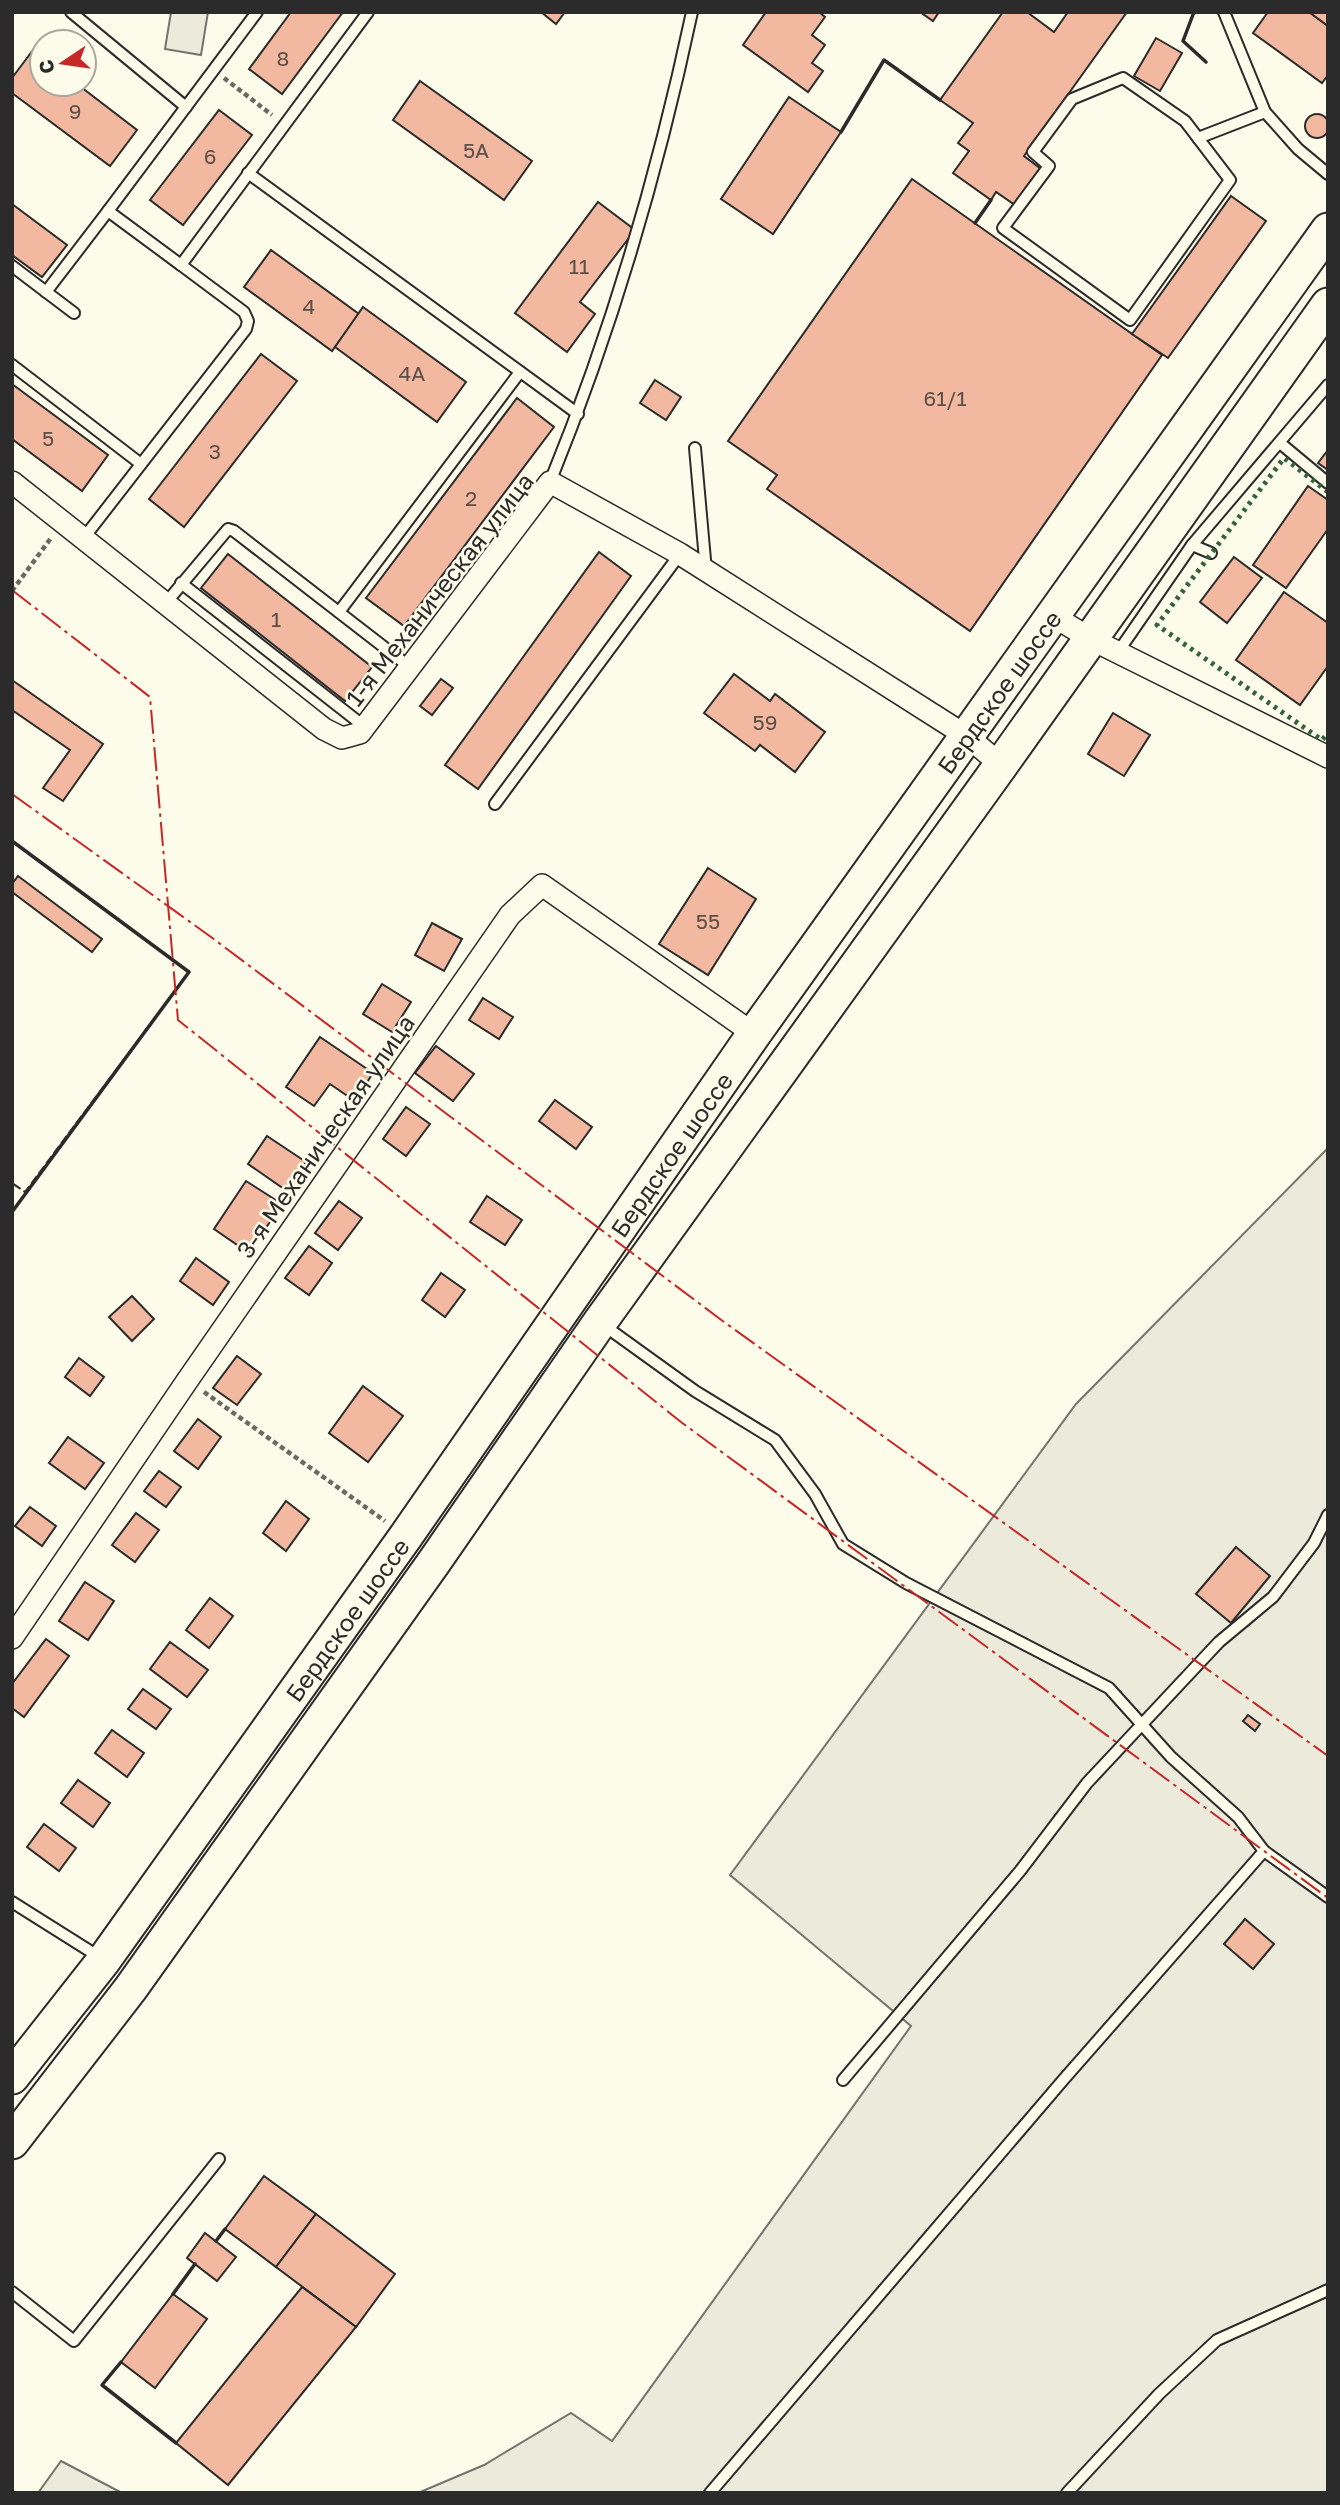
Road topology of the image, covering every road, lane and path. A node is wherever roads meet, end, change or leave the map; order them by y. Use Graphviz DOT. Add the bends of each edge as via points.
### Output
graph roads {
  1 [pos="71,12"];
  2 [pos="257,12"];
  3 [pos="368,12"];
  4 [pos="692,12"];
  5 [pos="1224,12"];
  6 [pos="213,70"];
  7 [pos="186,107"];
  8 [pos="1265,112"];
  9 [pos="284,124"];
  10 [pos="1198,138"];
  11 [pos="248,173"];
  12 [pos="1328,174"];
  13 [pos="108,211"];
  14 [pos="1328,230"];
  15 [pos="181,265"];
  16 [pos="12,267"];
  17 [pos="46,292"];
  18 [pos="1328,305"];
  19 [pos="74,313"];
  20 [pos="12,365"];
  21 [pos="520,372"];
  22 [pos="1328,384"];
  23 [pos="578,414"];
  24 [pos="1280,443"];
  25 [pos="695,448"];
  26 [pos="141,464"];
  27 [pos="12,482"];
  28 [pos="550,482"];
  29 [pos="1328,483"];
  30 [pos="63,522"];
  31 [pos="83,539"];
  32 [pos="1192,545"];
  33 [pos="1211,553"];
  34 [pos="680,554"];
  35 [pos="706,571"];
  36 [pos="181,583"];
  37 [pos="12,591"];
  38 [pos="165,604"];
  39 [pos="339,612"];
  40 [pos="1053,616"];
  41 [pos="1105,645"];
  42 [pos="411,668"];
  43 [pos="365,727"];
  44 [pos="968,737"];
  45 [pos="1328,757"];
  46 [pos="1001,765"];
  47 [pos="495,803"];
  48 [pos="754,1034"];
  49 [pos="600,1322"];
  50 [pos="187,1381"];
  51 [pos="1328,1515"];
  52 [pos="406,1536"];
  53 [pos="12,1638"];
  54 [pos="1142,1724"];
  55 [pos="1264,1851"];
  56 [pos="1328,1896"];
  57 [pos="12,1902"];
  58 [pos="104,1960"];
  59 [pos="12,2077"];
  60 [pos="843,2080"];
  61 [pos="12,2142"];
  62 [pos="219,2159"];
  63 [pos="1328,2290"];
  64 [pos="12,2292"];
  65 [pos="710,2493"];
  66 [pos="1067,2493"];
  1 -- 7 [label="lane"];
  2 -- 6 [label="lane"];
  3 -- 9 [label="lane"];
  4 -- 23 [label="lane" via="642,220"];
  5 -- 8 [label="lane"];
  6 -- 7 [label="lane"];
  6 -- 9 [label="path"];
  7 -- 13 [label="lane"];
  8 -- 10 [label="lane"];
  8 -- 12 [label="lane"];
  9 -- 11 [label="lane"];
  10 -- 10 [label="lane" via="1185,121 1123,78 1072,99 1033,152 1049,166 1003,228 1130,320 1230,180"];
  11 -- 15 [label="lane"];
  11 -- 21 [label="lane"];
  13 -- 15 [label="lane"];
  13 -- 17 [label="lane"];
  14 -- 40 [label="highway, Бердское шоссе"];
  15 -- 26 [label="lane" via="244,312 248,321"];
  16 -- 17 [label="lane"];
  17 -- 19 [label="lane"];
  18 -- 41 [label="highway, Бердское шоссе"];
  20 -- 26 [label="lane"];
  21 -- 23 [label="lane"];
  21 -- 39 [label="lane"];
  22 -- 24 [label="lane"];
  23 -- 28 [label="lane"];
  24 -- 29 [label="lane"];
  24 -- 32 [label="lane"];
  25 -- 35 [label="lane"];
  26 -- 31 [label="lane"];
  27 -- 30 [label="street, 1-я Механическая улица"];
  28 -- 34 [label="street, 1-я Механическая улица"];
  28 -- 42 [label="street, 1-я Механическая улица"];
  30 -- 31 [label="street, 1-я Механическая улица"];
  30 -- 37 [label="path"];
  31 -- 38 [label="street, 1-я Механическая улица"];
  32 -- 33 [label="lane"];
  32 -- 41 [label="lane"];
  34 -- 35 [label="street, 1-я Механическая улица"];
  34 -- 47 [label="lane"];
  35 -- 44 [label="street, 1-я Механическая улица"];
  36 -- 38 [label="lane"];
  36 -- 39 [label="lane" via="228,529"];
  36 -- 43 [label="lane"];
  38 -- 43 [label="street, 1-я Механическая улица" via="324,729 342,738"];
  39 -- 42 [label="lane"];
  40 -- 41 [label="street"];
  40 -- 44 [label="highway, Бердское шоссе"];
  41 -- 45 [label="street"];
  41 -- 46 [label="highway, Бердское шоссе"];
  42 -- 43 [label="street, 1-я Механическая улица"];
  44 -- 46 [label="street, 1-я Механическая улица"];
  44 -- 48 [label="highway, Бердское шоссе"];
  46 -- 49 [label="highway, Бердское шоссе"];
  48 -- 50 [label="street, 3-я Механическая улица" via="542,885 510,915"];
  48 -- 52 [label="highway, Бердское шоссе"];
  49 -- 54 [label="lane" via="695,1391 775,1440 815,1494 843,1544 906,1583 1109,1688"];
  49 -- 61 [label="highway, Бердское шоссе" via="139,1977"];
  50 -- 52 [label="path"];
  50 -- 53 [label="street, 3-я Механическая улица"];
  51 -- 54 [label="lane" via="1314,1543 1273,1597 1219,1642"];
  52 -- 58 [label="highway, Бердское шоссе"];
  54 -- 55 [label="lane" via="1171,1757 1238,1817"];
  54 -- 60 [label="lane" via="1087,1783 1020,1871"];
  55 -- 56 [label="lane"];
  55 -- 65 [label="lane"];
  57 -- 58 [label="lane"];
  58 -- 59 [label="highway, Бердское шоссе"];
  62 -- 64 [label="lane" via="74,2341"];
  63 -- 66 [label="lane" via="1217,2340 1159,2394"];
}
